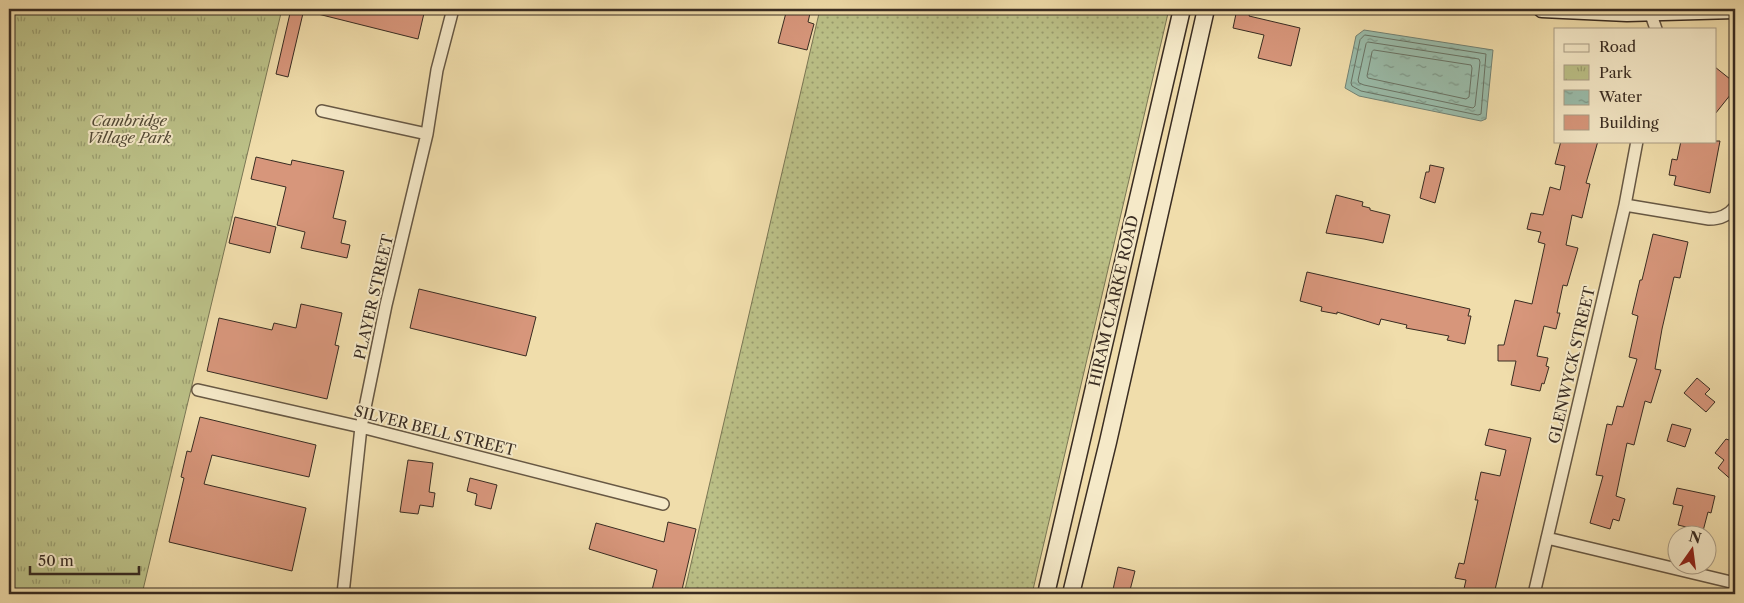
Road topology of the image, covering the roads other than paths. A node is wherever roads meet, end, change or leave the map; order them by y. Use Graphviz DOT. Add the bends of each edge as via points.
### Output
graph roads {
  1 [pos="453,9"];
  2 [pos="1182,9"];
  3 [pos="1206,9"];
  4 [pos="1542,9"];
  5 [pos="1651,10"];
  6 [pos="1735,10"];
  7 [pos="1656,28"];
  8 [pos="322,111"];
  9 [pos="427,134"];
  10 [pos="1637,142"];
  11 [pos="1144,173"];
  12 [pos="1168,178"];
  13 [pos="1624,205"];
  14 [pos="1735,207"];
  15 [pos="1102,351"];
  16 [pos="1127,357"];
  17 [pos="198,390"];
  18 [pos="361,427"];
  19 [pos="663,504"];
  20 [pos="1060,532"];
  21 [pos="1547,538"];
  22 [pos="1084,539"];
  23 [pos="1735,583"];
  24 [pos="343,594"];
  25 [pos="1046,594"];
  26 [pos="1071,594"];
  27 [pos="1534,594"];
  1 -- 9 [label="street, PLAYER STREET" via="437,70"];
  2 -- 11 [label="main road, HIRAM CLARKE ROAD"];
  3 -- 12 [label="main road, HIRAM CLARKE ROAD"];
  4 -- 5 [label="main road"];
  5 -- 6 [label="main road"];
  5 -- 7 [label="street"];
  8 -- 9 [label="street"];
  9 -- 18 [label="street, PLAYER STREET"];
  10 -- 13 [label="street, GLENWYCK STREET"];
  11 -- 12 [label="main road"];
  11 -- 15 [label="main road, HIRAM CLARKE ROAD"];
  12 -- 16 [label="main road, HIRAM CLARKE ROAD"];
  13 -- 14 [label="street" via="1708,219 1728,215"];
  13 -- 21 [label="street, GLENWYCK STREET"];
  15 -- 16 [label="main road"];
  15 -- 20 [label="main road, HIRAM CLARKE ROAD"];
  16 -- 22 [label="main road, HIRAM CLARKE ROAD"];
  17 -- 18 [label="street, SILVER BELL STREET"];
  18 -- 19 [label="street, SILVER BELL STREET"];
  18 -- 24 [label="street, PLAYER STREET"];
  20 -- 22 [label="main road"];
  20 -- 25 [label="main road, HIRAM CLARKE ROAD"];
  21 -- 23 [label="street"];
  21 -- 27 [label="street, GLENWYCK STREET"];
  22 -- 26 [label="main road, HIRAM CLARKE ROAD"];
}
